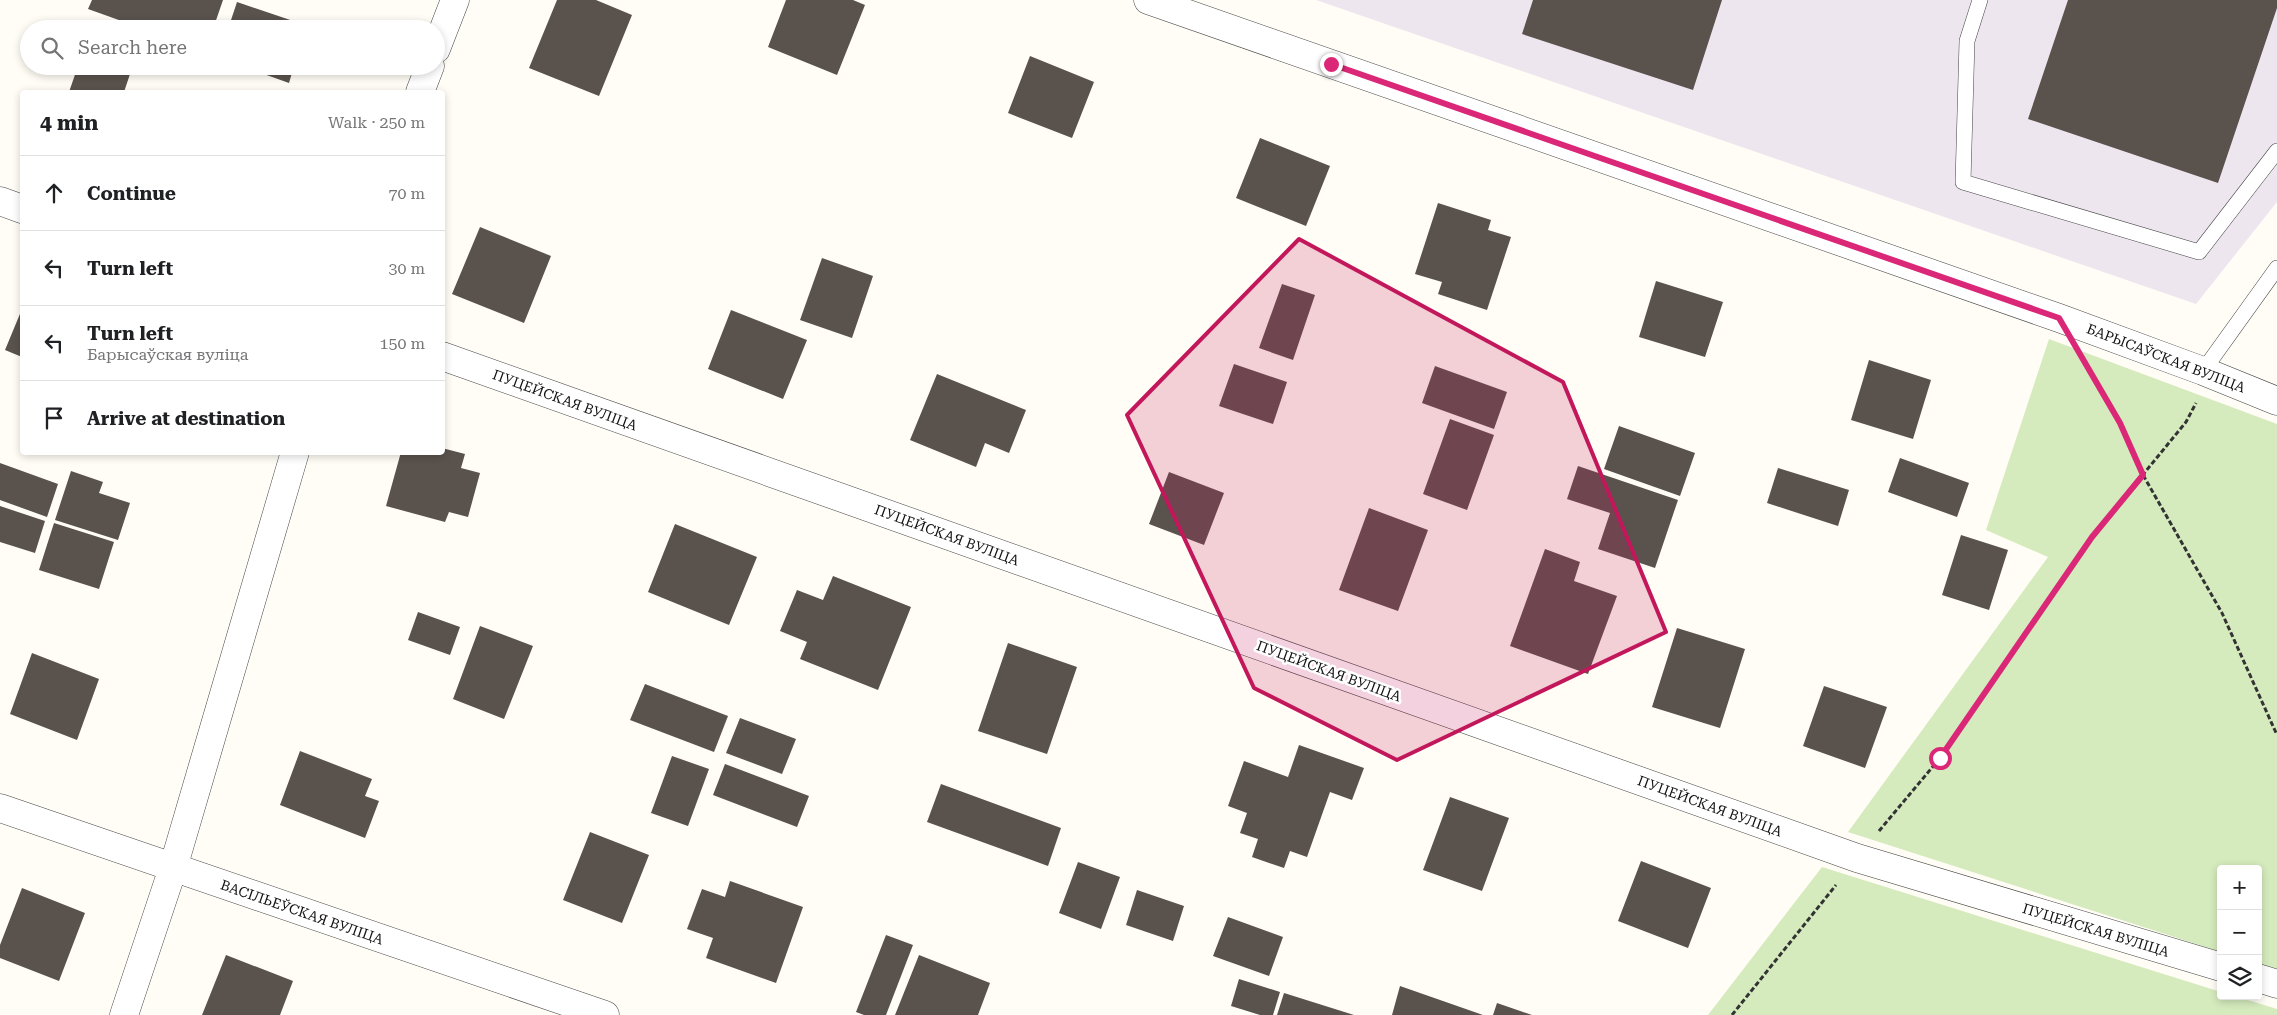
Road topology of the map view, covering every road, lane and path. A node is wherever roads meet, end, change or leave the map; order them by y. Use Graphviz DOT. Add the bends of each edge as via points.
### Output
graph roads {
  1 [pos="455,0"];
  2 [pos="1148,0"];
  3 [pos="1980,0"];
  4 [pos="445,26"];
  5 [pos="427,75"];
  6 [pos="421,90"];
  7 [pos="2277,151"];
  8 [pos="0,201"];
  9 [pos="20,208"];
  10 [pos="2277,268"];
  11 [pos="2059,318"];
  12 [pos="445,357"];
  13 [pos="2202,370"];
  14 [pos="2277,401"];
  15 [pos="294,455"];
  16 [pos="2143,475"];
  17 [pos="2277,736"];
  18 [pos="0,808"];
  19 [pos="1857,858"];
  20 [pos="173,868"];
  21 [pos="2217,966"];
  22 [pos="2262,979"];
  23 [pos="2277,984"];
  24 [pos="124,1015"];
  25 [pos="605,1015"];
  26 [pos="1732,1015"];
  1 -- 4 [label="street"];
  2 -- 11 [label="street, БАРЫСАЎСКАЯ ВУЛІЦА"];
  3 -- 7 [label="lane" via="1967,41 1963,182 2199,252"];
  5 -- 6 [label="street"];
  8 -- 9 [label="street"];
  10 -- 13 [label="lane"];
  11 -- 13 [label="street, БАРЫСАЎСКАЯ ВУЛІЦА"];
  11 -- 16 [label="path" via="2120,423"];
  12 -- 19 [label="street, ПУЦЕЙСКАЯ ВУЛІЦА"];
  13 -- 14 [label="street, БАРЫСАЎСКАЯ ВУЛІЦА"];
  13 -- 16 [label="path" via="2200,394 2186,422"];
  15 -- 20 [label="street"];
  16 -- 17 [label="path" via="2222,613"];
  16 -- 19 [label="path" via="2092,537 1940,758"];
  18 -- 20 [label="street, ВАСІЛЬЕЎСКАЯ ВУЛІЦА"];
  19 -- 21 [label="street, ПУЦЕЙСКАЯ ВУЛІЦА"];
  19 -- 26 [label="path"];
  20 -- 24 [label="street"];
  20 -- 25 [label="street, ВАСІЛЬЕЎСКАЯ ВУЛІЦА"];
  22 -- 23 [label="street"];
}
